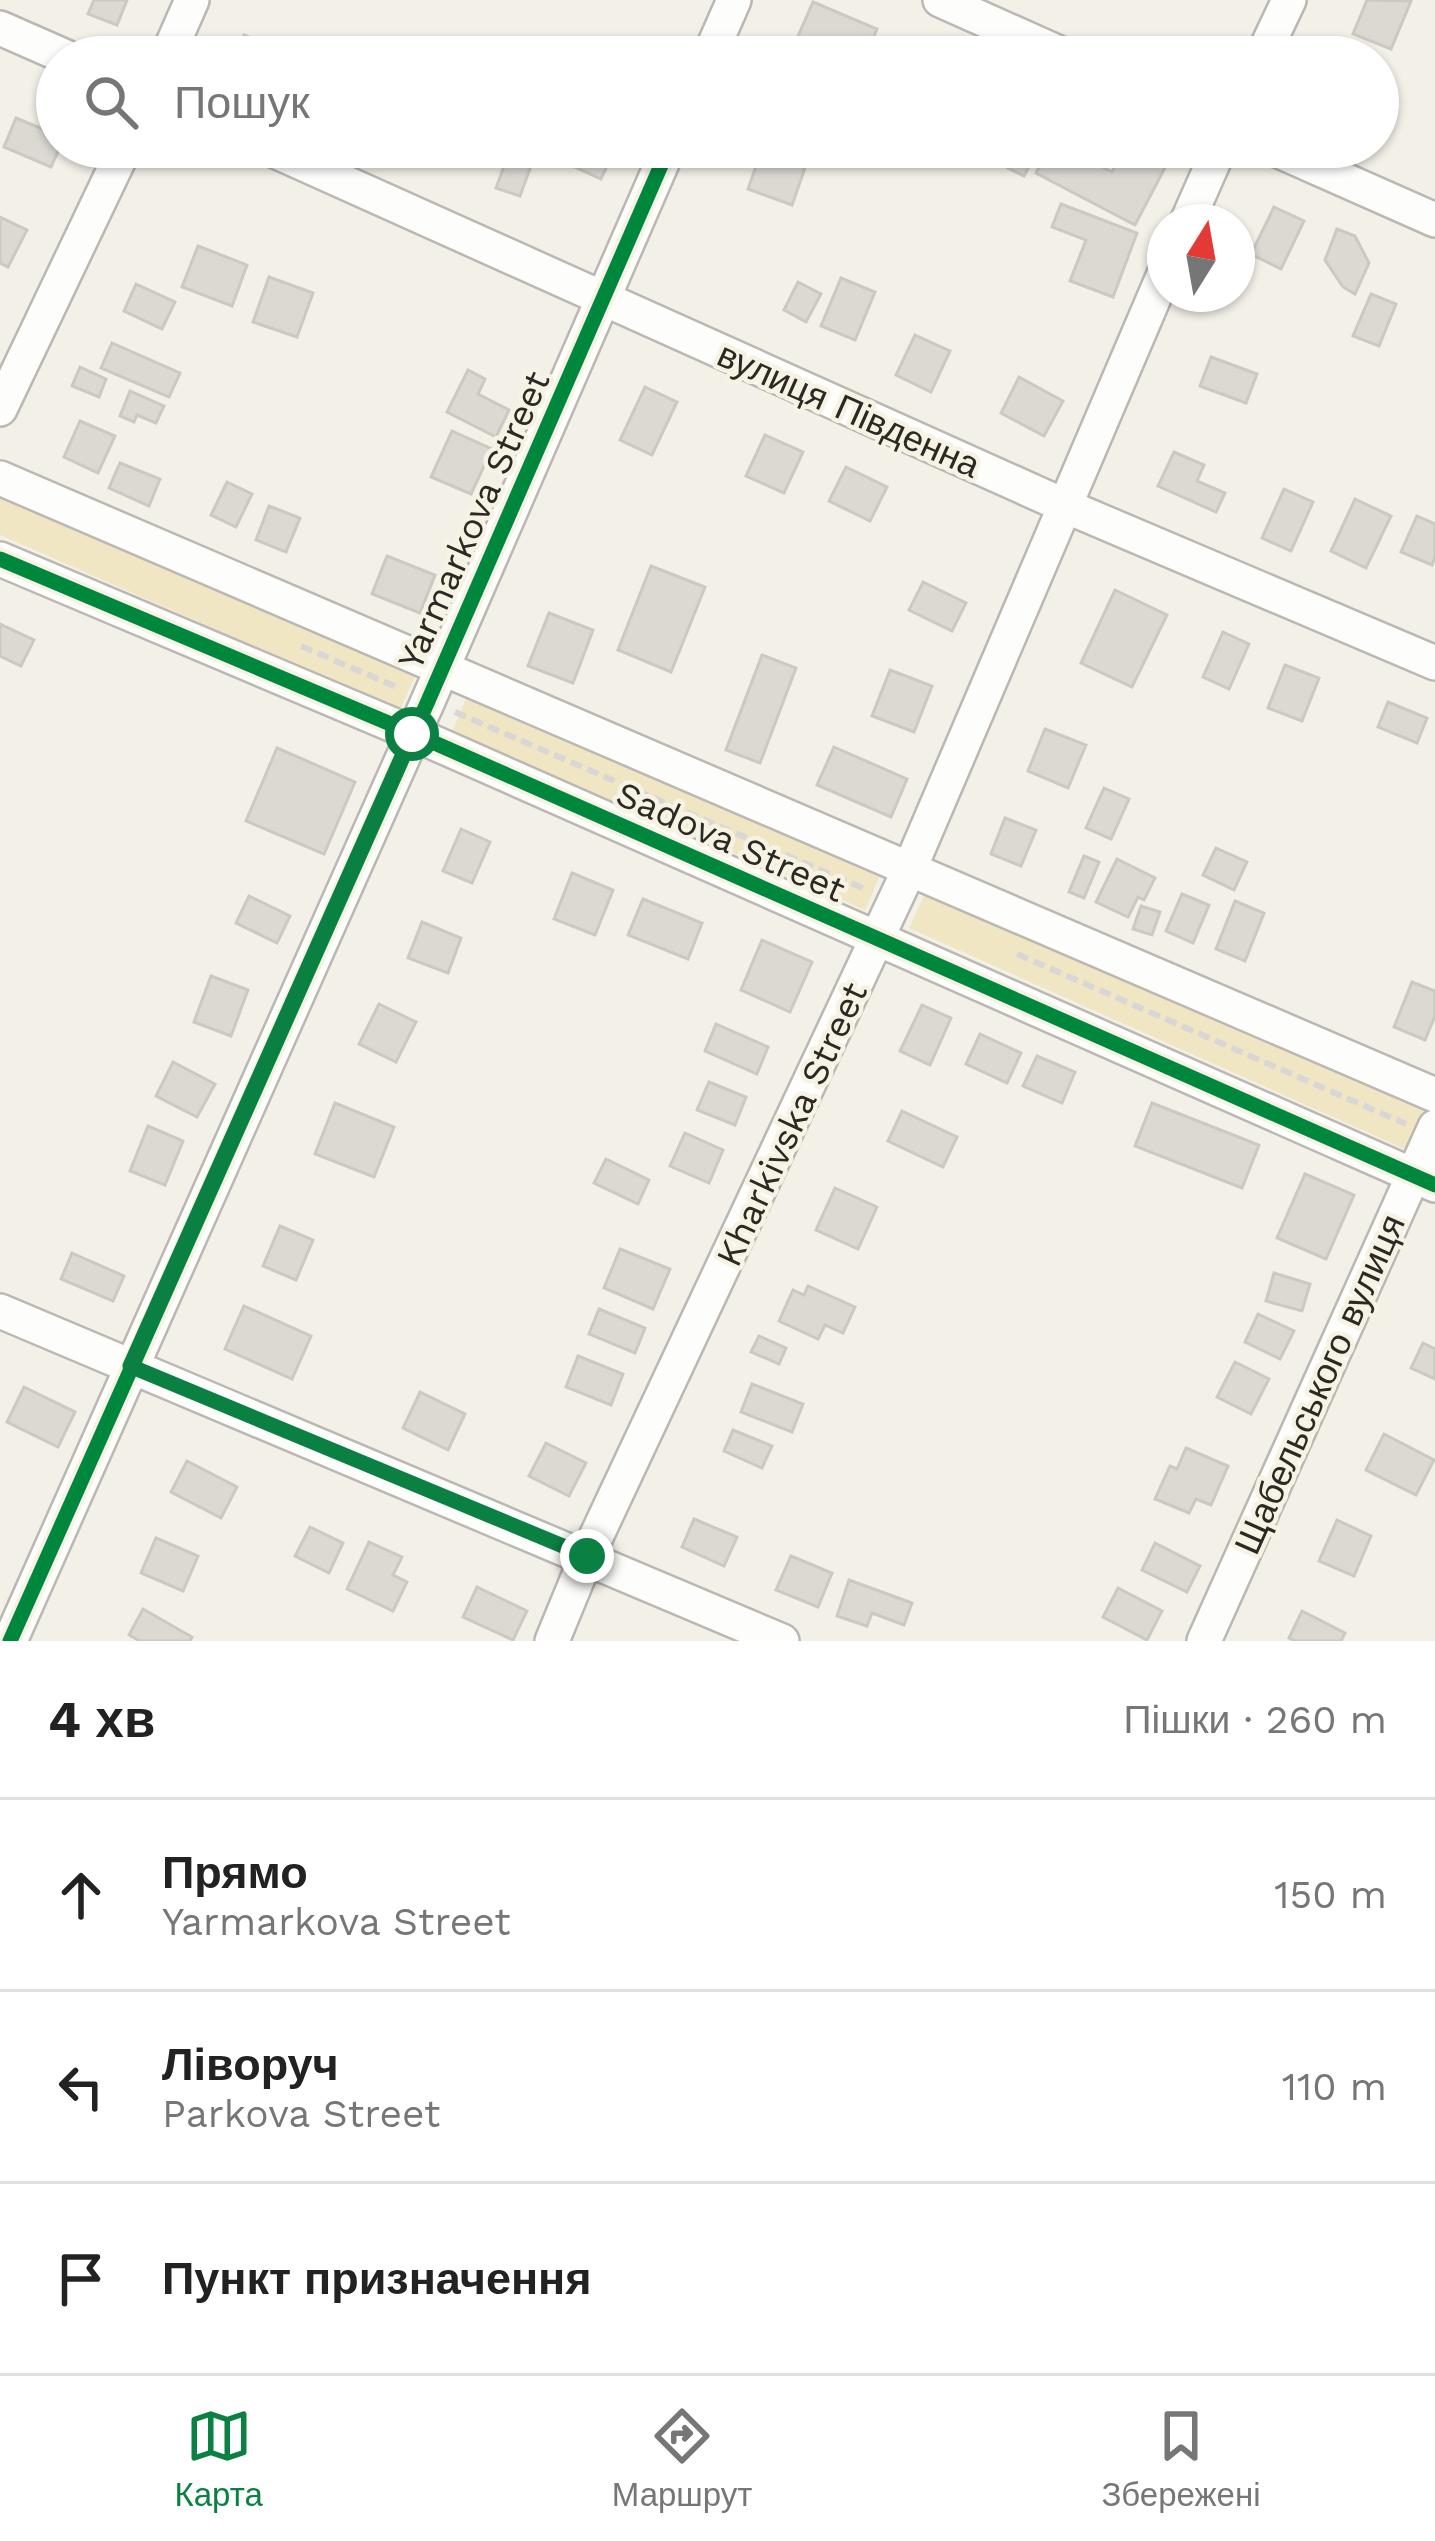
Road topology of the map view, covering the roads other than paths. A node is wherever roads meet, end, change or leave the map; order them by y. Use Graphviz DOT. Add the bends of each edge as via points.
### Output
graph roads {
  1 [pos="192,0"];
  2 [pos="734,0"];
  3 [pos="940,0"];
  4 [pos="1289,0"];
  5 [pos="0,28"];
  6 [pos="176,36"];
  7 [pos="718,36"];
  8 [pos="1021,36"];
  9 [pos="1272,36"];
  10 [pos="36,44"];
  11 [pos="115,168"];
  12 [pos="313,168"];
  13 [pos="660,168"];
  14 [pos="1211,168"];
  15 [pos="1317,168"];
  16 [pos="1195,204"];
  17 [pos="1435,220"];
  18 [pos="603,298"];
  19 [pos="1148,312"];
  20 [pos="0,409"];
  21 [pos="0,478"];
  22 [pos="1064,505"];
  23 [pos="0,559"];
  24 [pos="1435,663"];
  25 [pos="441,667"];
  26 [pos="412,734"];
  27 [pos="910,868"];
  28 [pos="878,938"];
  29 [pos="1435,1095"];
  30 [pos="1433,1131"];
  31 [pos="1424,1180"];
  32 [pos="0,1310"];
  33 [pos="130,1366"];
  34 [pos="587,1556"];
  35 [pos="10,1641"];
  36 [pos="552,1641"];
  37 [pos="782,1641"];
  38 [pos="1204,1641"];
  1 -- 6 [label="street"];
  2 -- 7 [label="street"];
  3 -- 8 [label="street"];
  4 -- 9 [label="street"];
  5 -- 10 [label="street"];
  11 -- 20 [label="street"];
  12 -- 18 [label="street, вулиця Південна"];
  13 -- 18 [label="street, Yarmarkova Street"];
  14 -- 16 [label="street"];
  15 -- 17 [label="street"];
  18 -- 22 [label="street, вулиця Південна"];
  18 -- 25 [label="street, Yarmarkova Street"];
  19 -- 22 [label="street, Kharkivska Street"];
  21 -- 25 [label="street, Sadova Street"];
  22 -- 24 [label="street, вулиця Південна"];
  22 -- 27 [label="street, Kharkivska Street"];
  23 -- 26 [label="street, Sadova Street"];
  25 -- 26 [label="street, Yarmarkova Street"];
  25 -- 27 [label="street, Sadova Street"];
  26 -- 28 [label="street, Sadova Street"];
  26 -- 33 [label="street, Yarmarkova Street"];
  27 -- 28 [label="street, Kharkivska Street"];
  27 -- 29 [label="street, Sadova Street"];
  28 -- 31 [label="street, Sadova Street"];
  28 -- 34 [label="street, Kharkivska Street"];
  30 -- 31 [label="street, Щабельського вулиця"];
  31 -- 38 [label="street, Щабельського вулиця"];
  32 -- 33 [label="street"];
  33 -- 34 [label="street"];
  33 -- 35 [label="street, Yarmarkova Street"];
  34 -- 36 [label="street, Kharkivska Street"];
  34 -- 37 [label="street"];
}
